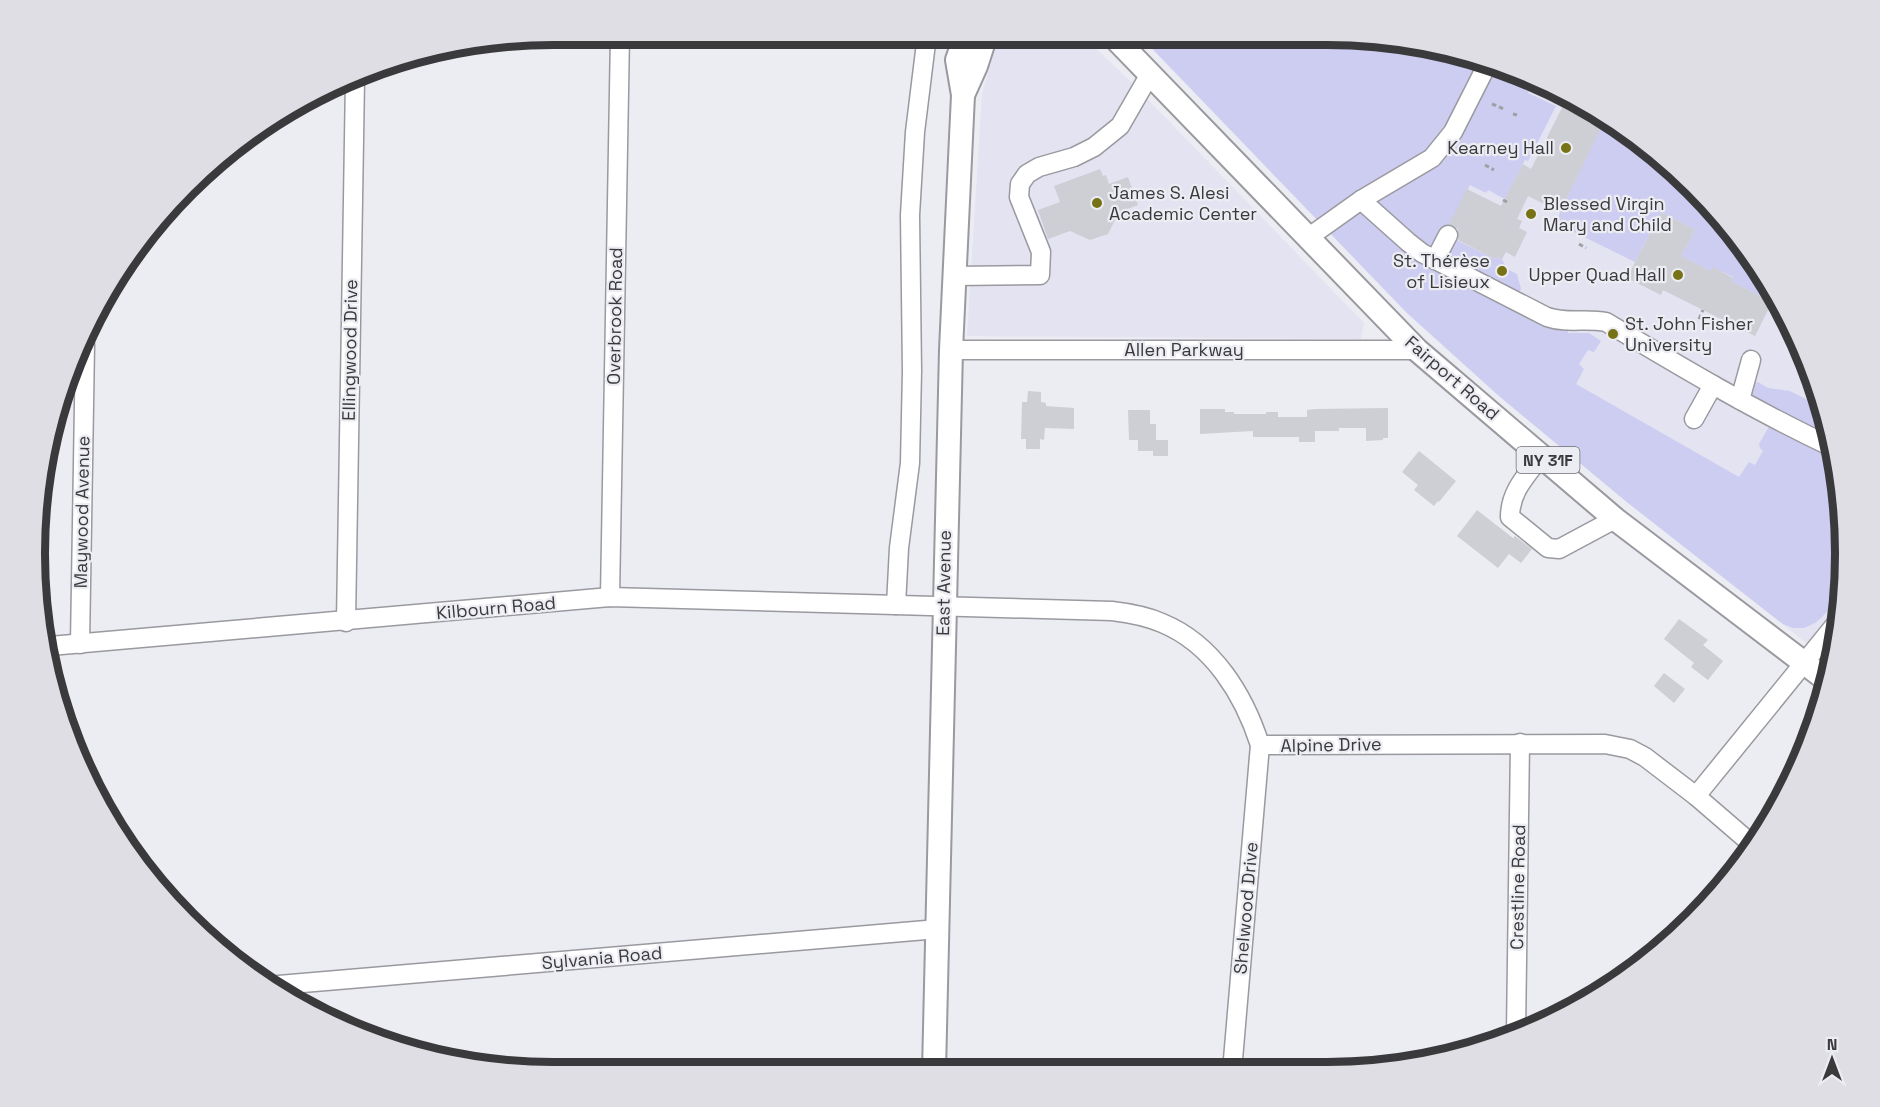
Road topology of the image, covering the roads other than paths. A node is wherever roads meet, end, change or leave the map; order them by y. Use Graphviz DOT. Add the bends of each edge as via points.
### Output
graph roads {
  1 [pos="620,45"];
  2 [pos="926,45"];
  3 [pos="958,45"];
  4 [pos="962,45"];
  5 [pos="983,45"];
  6 [pos="1122,45"];
  7 [pos="957,60"];
  8 [pos="1484,70"];
  9 [pos="1150,74"];
  10 [pos="355,86"];
  11 [pos="963,95"];
  12 [pos="1361,200"];
  13 [pos="1448,236"];
  14 [pos="1309,237"];
  15 [pos="1435,260"];
  16 [pos="954,276"];
  17 [pos="951,350"];
  18 [pos="1417,350"];
  19 [pos="85,357"];
  20 [pos="1751,360"];
  21 [pos="1713,385"];
  22 [pos="1740,400"];
  23 [pos="1694,419"];
  24 [pos="1822,443"];
  25 [pos="1542,455"];
  26 [pos="1615,519"];
  27 [pos="610,597"];
  28 [pos="896,605"];
  29 [pos="943,606"];
  30 [pos="346,622"];
  31 [pos="1829,633"];
  32 [pos="80,644"];
  33 [pos="54,646"];
  34 [pos="1804,663"];
  35 [pos="1820,675"];
  36 [pos="1520,743"];
  37 [pos="1260,746"];
  38 [pos="1696,796"];
  39 [pos="1747,840"];
  40 [pos="938,929"];
  41 [pos="284,985"];
  42 [pos="1516,1025"];
  43 [pos="934,1062"];
  44 [pos="1233,1062"];
  1 -- 27 [label="street, Overbrook Road"];
  2 -- 28 [label="street" via="910,215 910,463"];
  3 -- 7 [label="main road"];
  4 -- 7 [label="main road, East Avenue"];
  5 -- 11 [label="main road, East Avenue"];
  6 -- 9 [label="main road, Fairport Road / NY 31F"];
  7 -- 11 [label="main road, East Avenue"];
  8 -- 12 [label="street" via="1453,132 1432,158"];
  9 -- 14 [label="main road, Fairport Road / NY 31F"];
  9 -- 16 [label="street" via="1120,126 1094,147 1039,167 1020,184 1019,197 1041,252 1040,275"];
  10 -- 30 [label="street, Ellingwood Drive"];
  11 -- 16 [label="main road, East Avenue"];
  12 -- 14 [label="street"];
  12 -- 15 [label="street" via="1408,243"];
  13 -- 15 [label="street"];
  14 -- 18 [label="main road, Fairport Road / NY 31F"];
  15 -- 21 [label="street" via="1560,322 1606,322"];
  16 -- 17 [label="main road, East Avenue"];
  17 -- 18 [label="street, Allen Parkway"];
  17 -- 29 [label="main road, East Avenue"];
  18 -- 25 [label="main road, Fairport Road / NY 31F"];
  19 -- 32 [label="street, Maywood Avenue"];
  20 -- 22 [label="street"];
  21 -- 22 [label="street"];
  21 -- 23 [label="street"];
  22 -- 24 [label="street"];
  25 -- 26 [label="main road, Fairport Road / NY 31F"];
  25 -- 26 [label="street" via="1516,489 1510,517 1548,548 1560,549"];
  26 -- 34 [label="main road, Fairport Road / NY 31F"];
  27 -- 28 [label="street, Kilbourn Road"];
  27 -- 30 [label="street, Kilbourn Road"];
  28 -- 29 [label="street, Kilbourn Road"];
  29 -- 37 [label="street, Alpine Drive" via="1112,611 1161,622 1193,642 1231,681"];
  29 -- 40 [label="main road, East Avenue"];
  30 -- 32 [label="street, Kilbourn Road"];
  31 -- 34 [label="street"];
  32 -- 33 [label="street, Kilbourn Road"];
  34 -- 35 [label="main road, Fairport Road / NY 31F"];
  34 -- 38 [label="street"];
  36 -- 37 [label="street, Alpine Drive"];
  36 -- 38 [label="street, Alpine Drive" via="1605,744 1630,749"];
  36 -- 42 [label="street, Crestline Road"];
  37 -- 44 [label="street, Shelwood Drive"];
  38 -- 39 [label="street, Alpine Drive"];
  40 -- 41 [label="street, Sylvania Road"];
  40 -- 43 [label="main road, East Avenue"];
}
